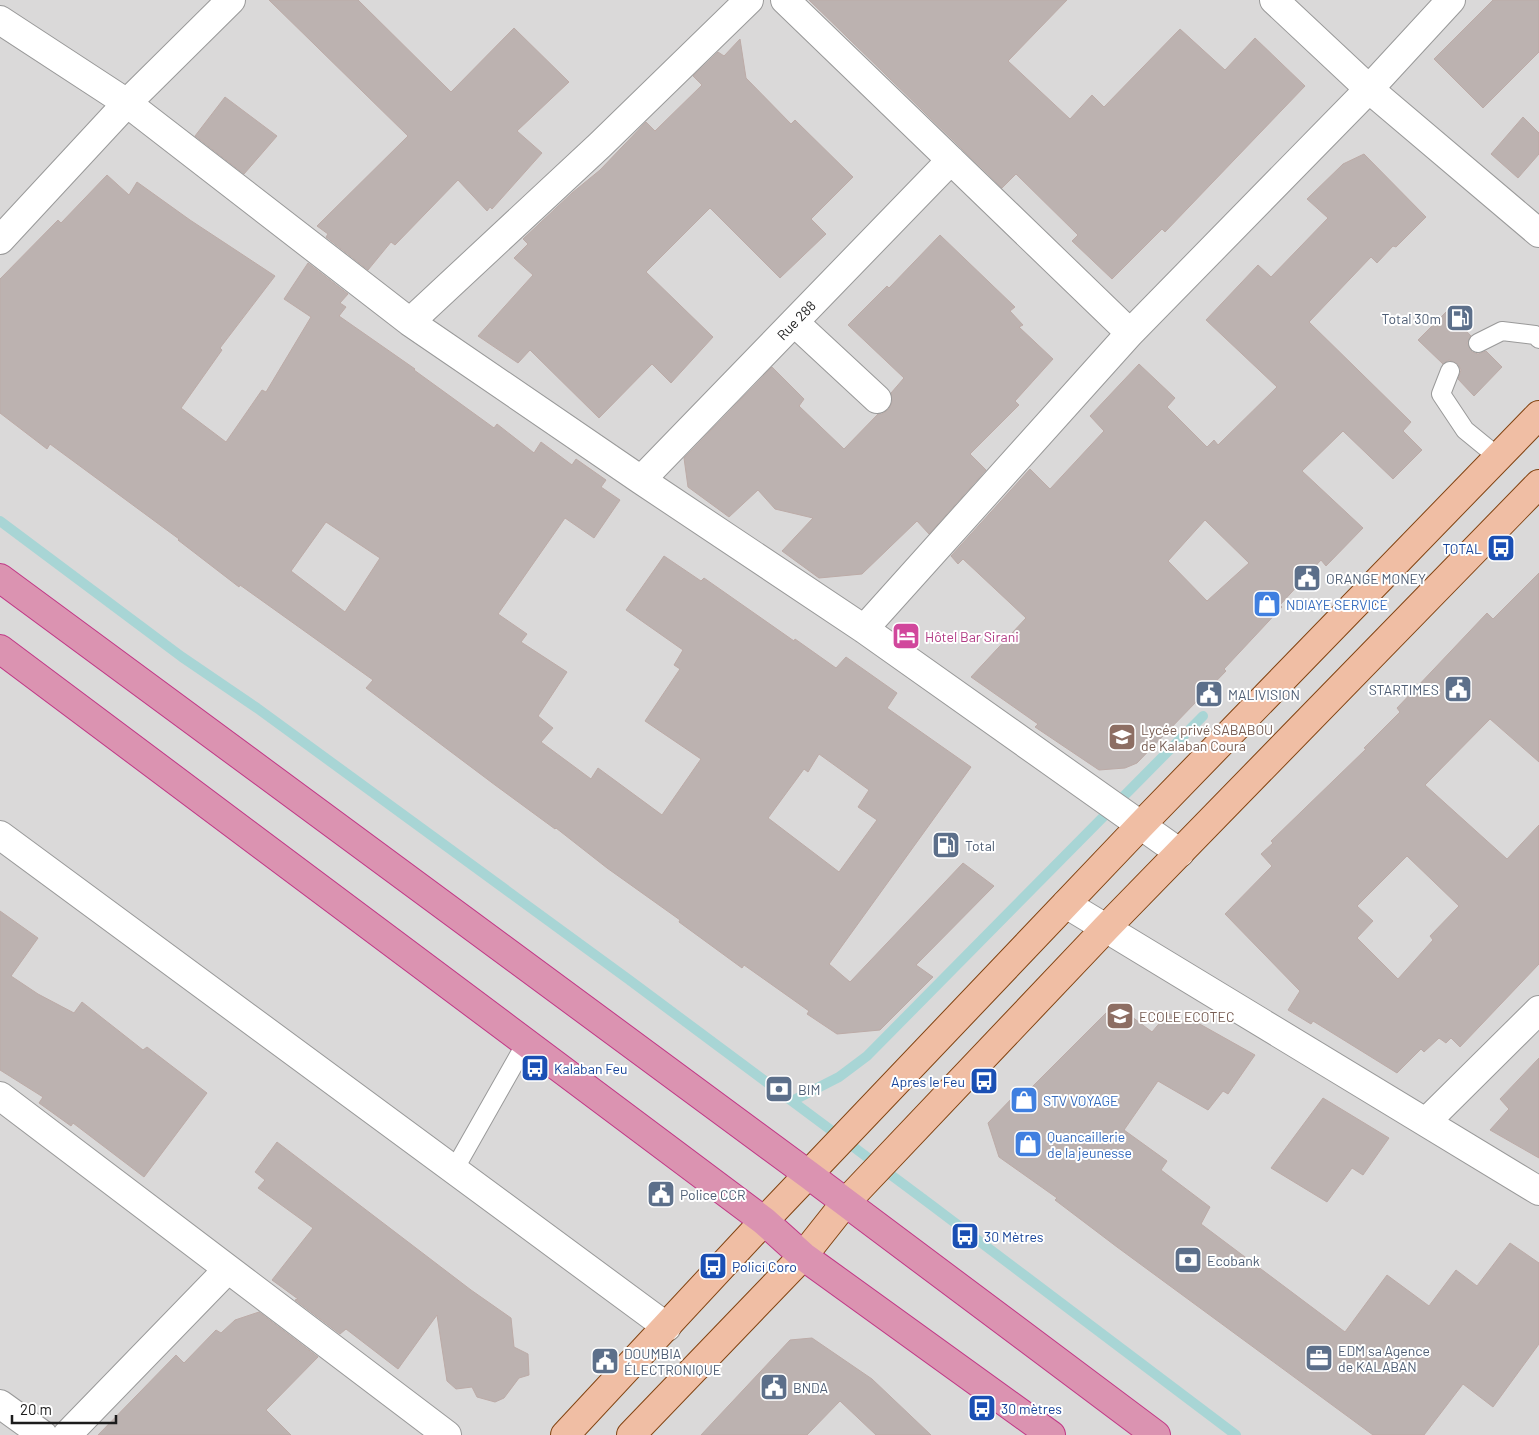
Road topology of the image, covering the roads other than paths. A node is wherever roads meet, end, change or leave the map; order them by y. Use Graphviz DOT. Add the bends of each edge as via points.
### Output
graph roads {
  1 [pos="231,0"];
  2 [pos="749,0"];
  3 [pos="785,0"];
  4 [pos="1274,0"];
  5 [pos="1451,0"];
  6 [pos="0,20"];
  7 [pos="1369,89"];
  8 [pos="127,103"];
  9 [pos="951,160"];
  10 [pos="1539,233"];
  11 [pos="0,240"];
  12 [pos="410,322"];
  13 [pos="794,322"];
  14 [pos="1130,333"];
  15 [pos="1539,339"];
  16 [pos="1478,343"];
  17 [pos="1450,371"];
  18 [pos="877,399"];
  19 [pos="1539,415"];
  20 [pos="1498,458"];
  21 [pos="641,480"];
  22 [pos="1539,484"];
  23 [pos="0,578"];
  24 [pos="864,629"];
  25 [pos="0,649"];
  26 [pos="1141,825"];
  27 [pos="0,835"];
  28 [pos="1180,853"];
  29 [pos="1066,904"];
  30 [pos="1106,928"];
  31 [pos="1539,1010"];
  32 [pos="526,1043"];
  33 [pos="0,1096"];
  34 [pos="1426,1122"];
  35 [pos="454,1170"];
  36 [pos="809,1175"];
  37 [pos="1539,1191"];
  38 [pos="845,1203"];
  39 [pos="764,1221"];
  40 [pos="803,1256"];
  41 [pos="228,1269"];
  42 [pos="667,1327"];
  43 [pos="0,1404"];
  44 [pos="43,1435"];
  45 [pos="67,1435"];
  46 [pos="447,1435"];
  47 [pos="565,1435"];
  48 [pos="631,1435"];
  49 [pos="1051,1435"];
  50 [pos="1156,1435"];
  1 -- 8 [label="street"];
  2 -- 12 [label="street" via="600,145"];
  3 -- 9 [label="street"];
  4 -- 7 [label="street"];
  5 -- 7 [label="street"];
  6 -- 8 [label="street"];
  7 -- 10 [label="street"];
  7 -- 14 [label="street"];
  8 -- 11 [label="street"];
  8 -- 12 [label="street"];
  9 -- 13 [label="street, Rue 288"];
  9 -- 14 [label="street"];
  12 -- 21 [label="street"];
  13 -- 18 [label="street"];
  13 -- 21 [label="street, Rue 288"];
  14 -- 24 [label="street"];
  15 -- 16 [label="lane" via="1535,335 1502,331"];
  17 -- 20 [label="lane" via="1441,394 1465,430"];
  19 -- 20 [label="main road"];
  20 -- 26 [label="main road"];
  21 -- 24 [label="street"];
  22 -- 28 [label="main road"];
  23 -- 36 [label="highway"];
  24 -- 26 [label="street"];
  25 -- 32 [label="highway"];
  26 -- 28 [label="street"];
  26 -- 29 [label="main road"];
  27 -- 35 [label="street"];
  28 -- 30 [label="main road"];
  29 -- 30 [label="street"];
  29 -- 36 [label="main road"];
  30 -- 34 [label="street"];
  30 -- 38 [label="main road"];
  31 -- 34 [label="street"];
  32 -- 35 [label="lane"];
  32 -- 39 [label="highway"];
  33 -- 41 [label="street"];
  34 -- 37 [label="street"];
  35 -- 42 [label="street"];
  36 -- 38 [label="highway"];
  36 -- 39 [label="main road"];
  38 -- 40 [label="main road"];
  38 -- 50 [label="highway"];
  39 -- 40 [label="highway"];
  39 -- 42 [label="main road"];
  40 -- 48 [label="main road"];
  40 -- 49 [label="highway"];
  41 -- 45 [label="street"];
  41 -- 46 [label="street"];
  42 -- 47 [label="main road"];
  43 -- 44 [label="street"];
}
